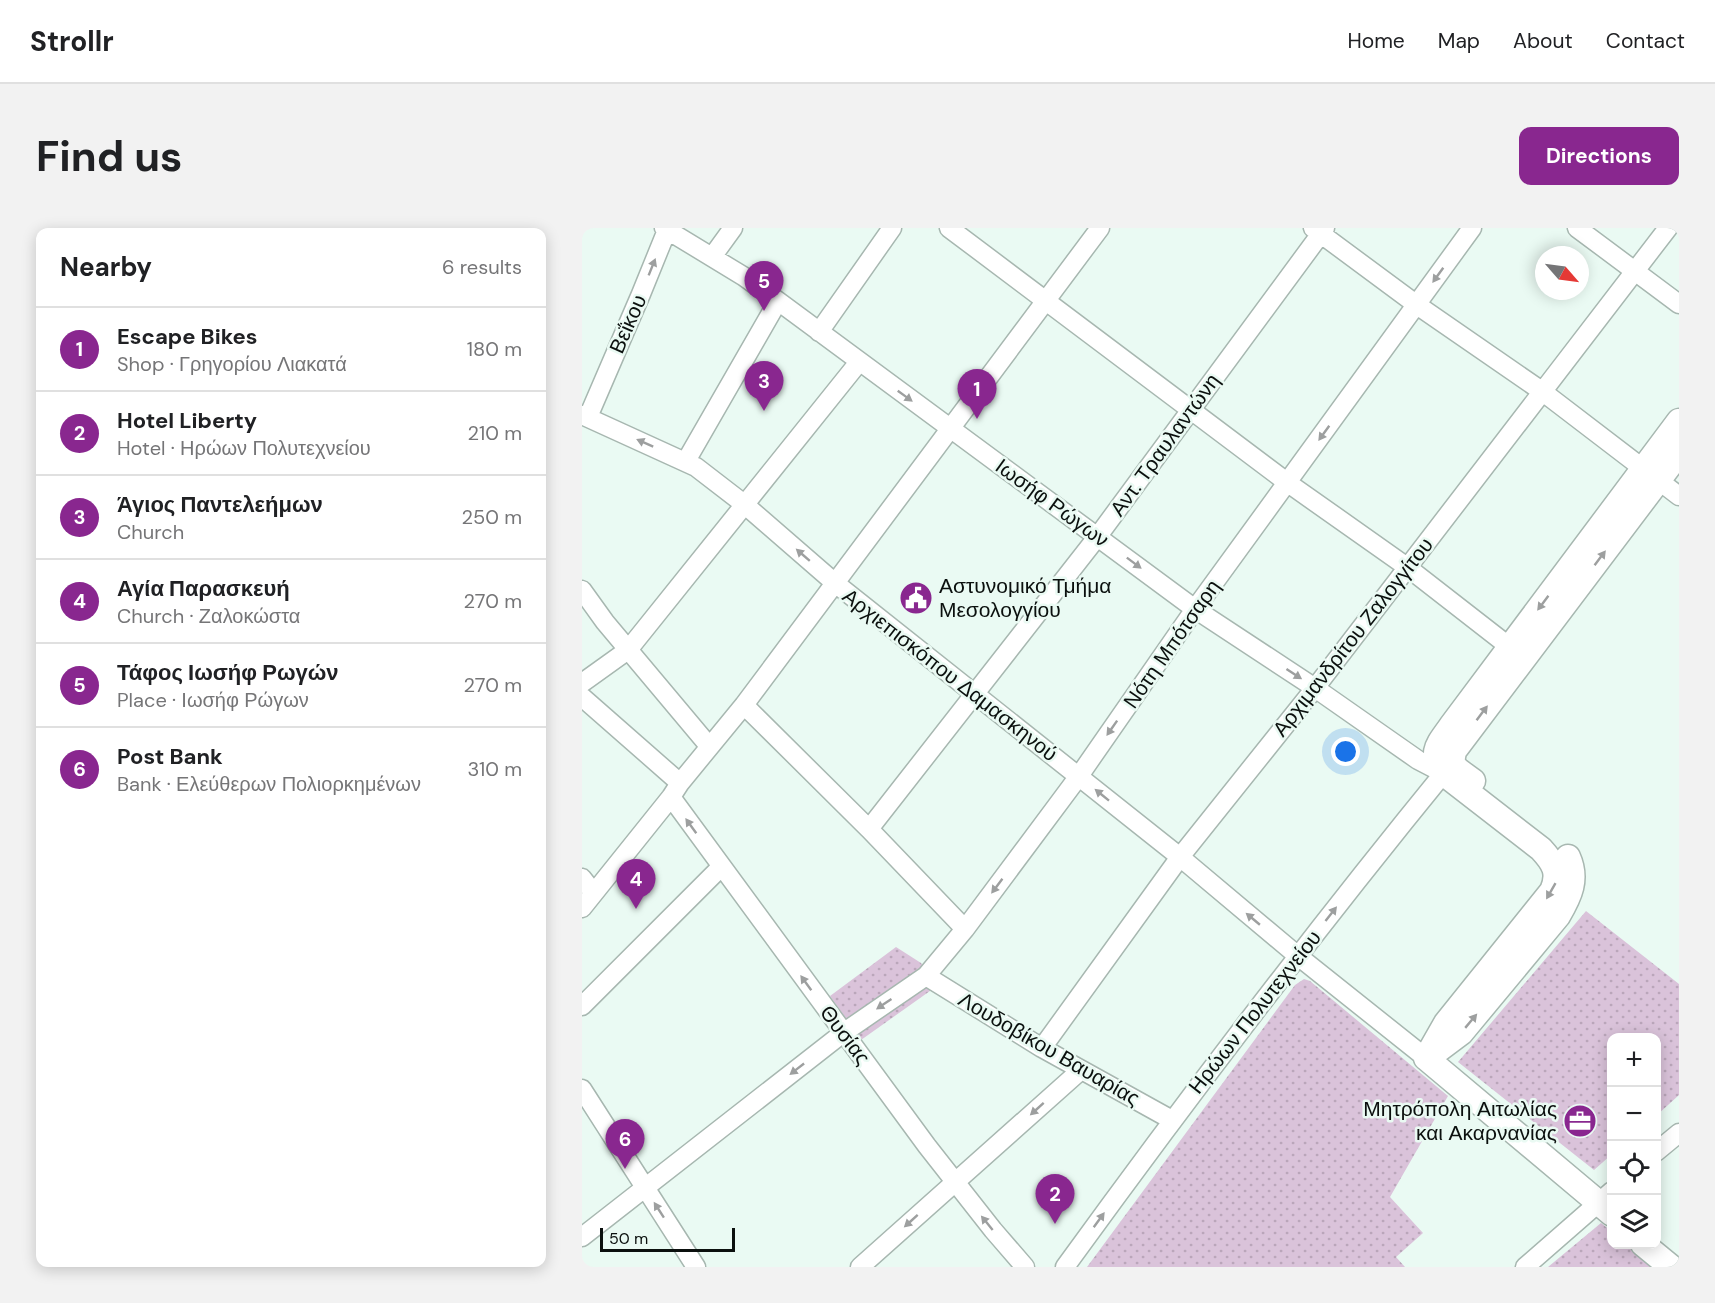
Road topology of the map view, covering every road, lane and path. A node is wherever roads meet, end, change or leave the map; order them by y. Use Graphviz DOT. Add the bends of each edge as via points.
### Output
graph roads {
  1 [pos="733,228"];
  2 [pos="892,228"];
  3 [pos="949,228"];
  4 [pos="1100,228"];
  5 [pos="1472,228"];
  6 [pos="1577,228"];
  7 [pos="1668,228"];
  8 [pos="665,229"];
  9 [pos="1320,230"];
  10 [pos="712,257"];
  11 [pos="1635,271"];
  12 [pos="1046,300"];
  13 [pos="778,301"];
  14 [pos="1417,304"];
  15 [pos="1679,304"];
  16 [pos="819,332"];
  17 [pos="859,362"];
  18 [pos="1543,392"];
  19 [pos="1191,409"];
  20 [pos="585,416"];
  21 [pos="1679,421"];
  22 [pos="951,429"];
  23 [pos="1679,453"];
  24 [pos="686,461"];
  25 [pos="1651,475"];
  26 [pos="1288,483"];
  27 [pos="1679,496"];
  28 [pos="744,504"];
  29 [pos="1098,536"];
  30 [pos="1407,567"];
  31 [pos="835,583"];
  32 [pos="582,590"];
  33 [pos="1195,609"];
  34 [pos="628,650"];
  35 [pos="1517,653"];
  36 [pos="582,683"];
  37 [pos="1315,687"];
  38 [pos="973,694"];
  39 [pos="582,697"];
  40 [pos="744,705"];
  41 [pos="709,746"];
  42 [pos="1448,768"];
  43 [pos="1079,776"];
  44 [pos="676,790"];
  45 [pos="869,829"];
  46 [pos="1180,857"];
  47 [pos="721,867"];
  48 [pos="588,885"];
  49 [pos="582,908"];
  50 [pos="965,929"];
  51 [pos="1298,956"];
  52 [pos="926,976"];
  53 [pos="582,1006"];
  54 [pos="843,1033"];
  55 [pos="1042,1048"];
  56 [pos="1426,1058"];
  57 [pos="1081,1070"];
  58 [pos="582,1089"];
  59 [pos="1172,1120"];
  60 [pos="1679,1133"];
  61 [pos="1661,1148"];
  62 [pos="955,1182"];
  63 [pos="645,1188"];
  64 [pos="1607,1202"];
  65 [pos="582,1237"];
  66 [pos="1648,1249"];
  67 [pos="696,1267"];
  68 [pos="860,1267"];
  69 [pos="1025,1267"];
  70 [pos="1065,1267"];
  71 [pos="1525,1267"];
  72 [pos="1671,1267"];
  1 -- 10 [label="street"];
  2 -- 16 [label="street"];
  3 -- 12 [label="street"];
  4 -- 12 [label="street"];
  5 -- 14 [label="street, Νότη Μπότσαρη, one-way"];
  6 -- 11 [label="street"];
  7 -- 11 [label="street, Αρχιμανδρίτου Ζαλογγίτου"];
  8 -- 10 [label="street, Ιωσήφ Ρώγων"];
  20 -- 8 [label="street, Βεΐκου, one-way" via="641,294"];
  9 -- 14 [label="street"];
  9 -- 19 [label="street, Αντ. Τραυλαντώνη"];
  10 -- 13 [label="street, Ιωσήφ Ρώγων"];
  11 -- 15 [label="street"];
  11 -- 18 [label="street, Αρχιμανδρίτου Ζαλογγίτου"];
  12 -- 19 [label="street"];
  12 -- 22 [label="street"];
  13 -- 16 [label="street, Ιωσήφ Ρώγων"];
  13 -- 24 [label="street"];
  14 -- 18 [label="street"];
  14 -- 26 [label="street, Νότη Μπότσαρη, one-way"];
  16 -- 17 [label="street, Ιωσήφ Ρώγων"];
  17 -- 22 [label="street, Ιωσήφ Ρώγων, one-way"];
  17 -- 28 [label="street"];
  18 -- 25 [label="street"];
  18 -- 30 [label="street, Αρχιμανδρίτου Ζαλογγίτου"];
  19 -- 26 [label="street"];
  19 -- 29 [label="street, Αντ. Τραυλαντώνη"];
  24 -- 20 [label="street, Αρχιεπισκόπου Δαμασκηνού, one-way"];
  21 -- 25 [label="main road"];
  22 -- 29 [label="street, Ιωσήφ Ρώγων"];
  22 -- 31 [label="street"];
  23 -- 25 [label="main road"];
  24 -- 28 [label="street, Αρχιεπισκόπου Δαμασκηνού"];
  25 -- 27 [label="street"];
  25 -- 35 [label="main road"];
  26 -- 30 [label="street"];
  26 -- 33 [label="street, Νότη Μπότσαρη"];
  31 -- 28 [label="street, Αρχιεπισκόπου Δαμασκηνού, one-way"];
  28 -- 34 [label="street"];
  29 -- 33 [label="street, Ιωσήφ Ρώγων, one-way"];
  29 -- 38 [label="street, Αντ. Τραυλαντώνη"];
  30 -- 35 [label="street"];
  30 -- 37 [label="street, Αρχιμανδρίτου Ζαλογγίτου"];
  31 -- 38 [label="street, Αρχιεπισκόπου Δαμασκηνού"];
  31 -- 40 [label="street"];
  32 -- 34 [label="street"];
  33 -- 37 [label="street, Ιωσήφ Ρώγων, one-way"];
  33 -- 43 [label="street, Νότη Μπότσαρη, one-way"];
  34 -- 36 [label="street"];
  34 -- 41 [label="street"];
  35 -- 42 [label="main road" via="1454,751"];
  37 -- 42 [label="street, Ιωσήφ Ρώγων" via="1418,760"];
  37 -- 46 [label="street, Αρχιμανδρίτου Ζαλογγίτου"];
  38 -- 43 [label="street, Αρχιεπισκόπου Δαμασκηνού"];
  38 -- 45 [label="street, Αντ. Τραυλαντώνη"];
  39 -- 44 [label="street, Θυσίας"];
  40 -- 41 [label="street"];
  40 -- 45 [label="street"];
  41 -- 44 [label="street"];
  51 -- 42 [label="street, Ηρώων Πολυτεχνείου, one-way"];
  42 -- 56 [label="main road" via="1541,849 1557,873 1543,903 1446,1023"];
  46 -- 43 [label="street, Αρχιεπισκόπου Δαμασκηνού, one-way"];
  43 -- 50 [label="street, Νότη Μπότσαρη, one-way"];
  47 -- 44 [label="street, Θυσίας, one-way"];
  44 -- 48 [label="street"];
  45 -- 50 [label="street"];
  51 -- 46 [label="street, Αρχιεπισκόπου Δαμασκηνού, one-way"];
  46 -- 55 [label="street, Αρχιμανδρίτου Ζαλογγίτου"];
  47 -- 53 [label="street"];
  54 -- 47 [label="street, Θυσίας, one-way"];
  48 -- 49 [label="street"];
  50 -- 52 [label="street, Νότη Μπότσαρη"];
  51 -- 56 [label="street, Αρχιεπισκόπου Δαμασκηνού"];
  51 -- 59 [label="street, Ηρώων Πολυτεχνείου"];
  52 -- 54 [label="street, Νότη Μπότσαρη, one-way"];
  52 -- 55 [label="street, Λουδοβίκου Βαυαρίας"];
  54 -- 62 [label="street, Θυσίας"];
  54 -- 63 [label="street, Νότη Μπότσαρη, one-way"];
  55 -- 57 [label="street, Λουδοβίκου Βαυαρίας"];
  56 -- 64 [label="main road"];
  57 -- 59 [label="street, Λουδοβίκου Βαυαρίας"];
  57 -- 62 [label="street, one-way"];
  58 -- 63 [label="street"];
  70 -- 59 [label="street, Ηρώων Πολυτεχνείου, one-way"];
  60 -- 61 [label="street"];
  62 -- 68 [label="street, one-way"];
  69 -- 62 [label="street, Θυσίας, one-way"];
  63 -- 65 [label="street, Νότη Μπότσαρη"];
  67 -- 63 [label="street, one-way"];
  64 -- 71 [label="street"];
  66 -- 72 [label="main road"];
}
